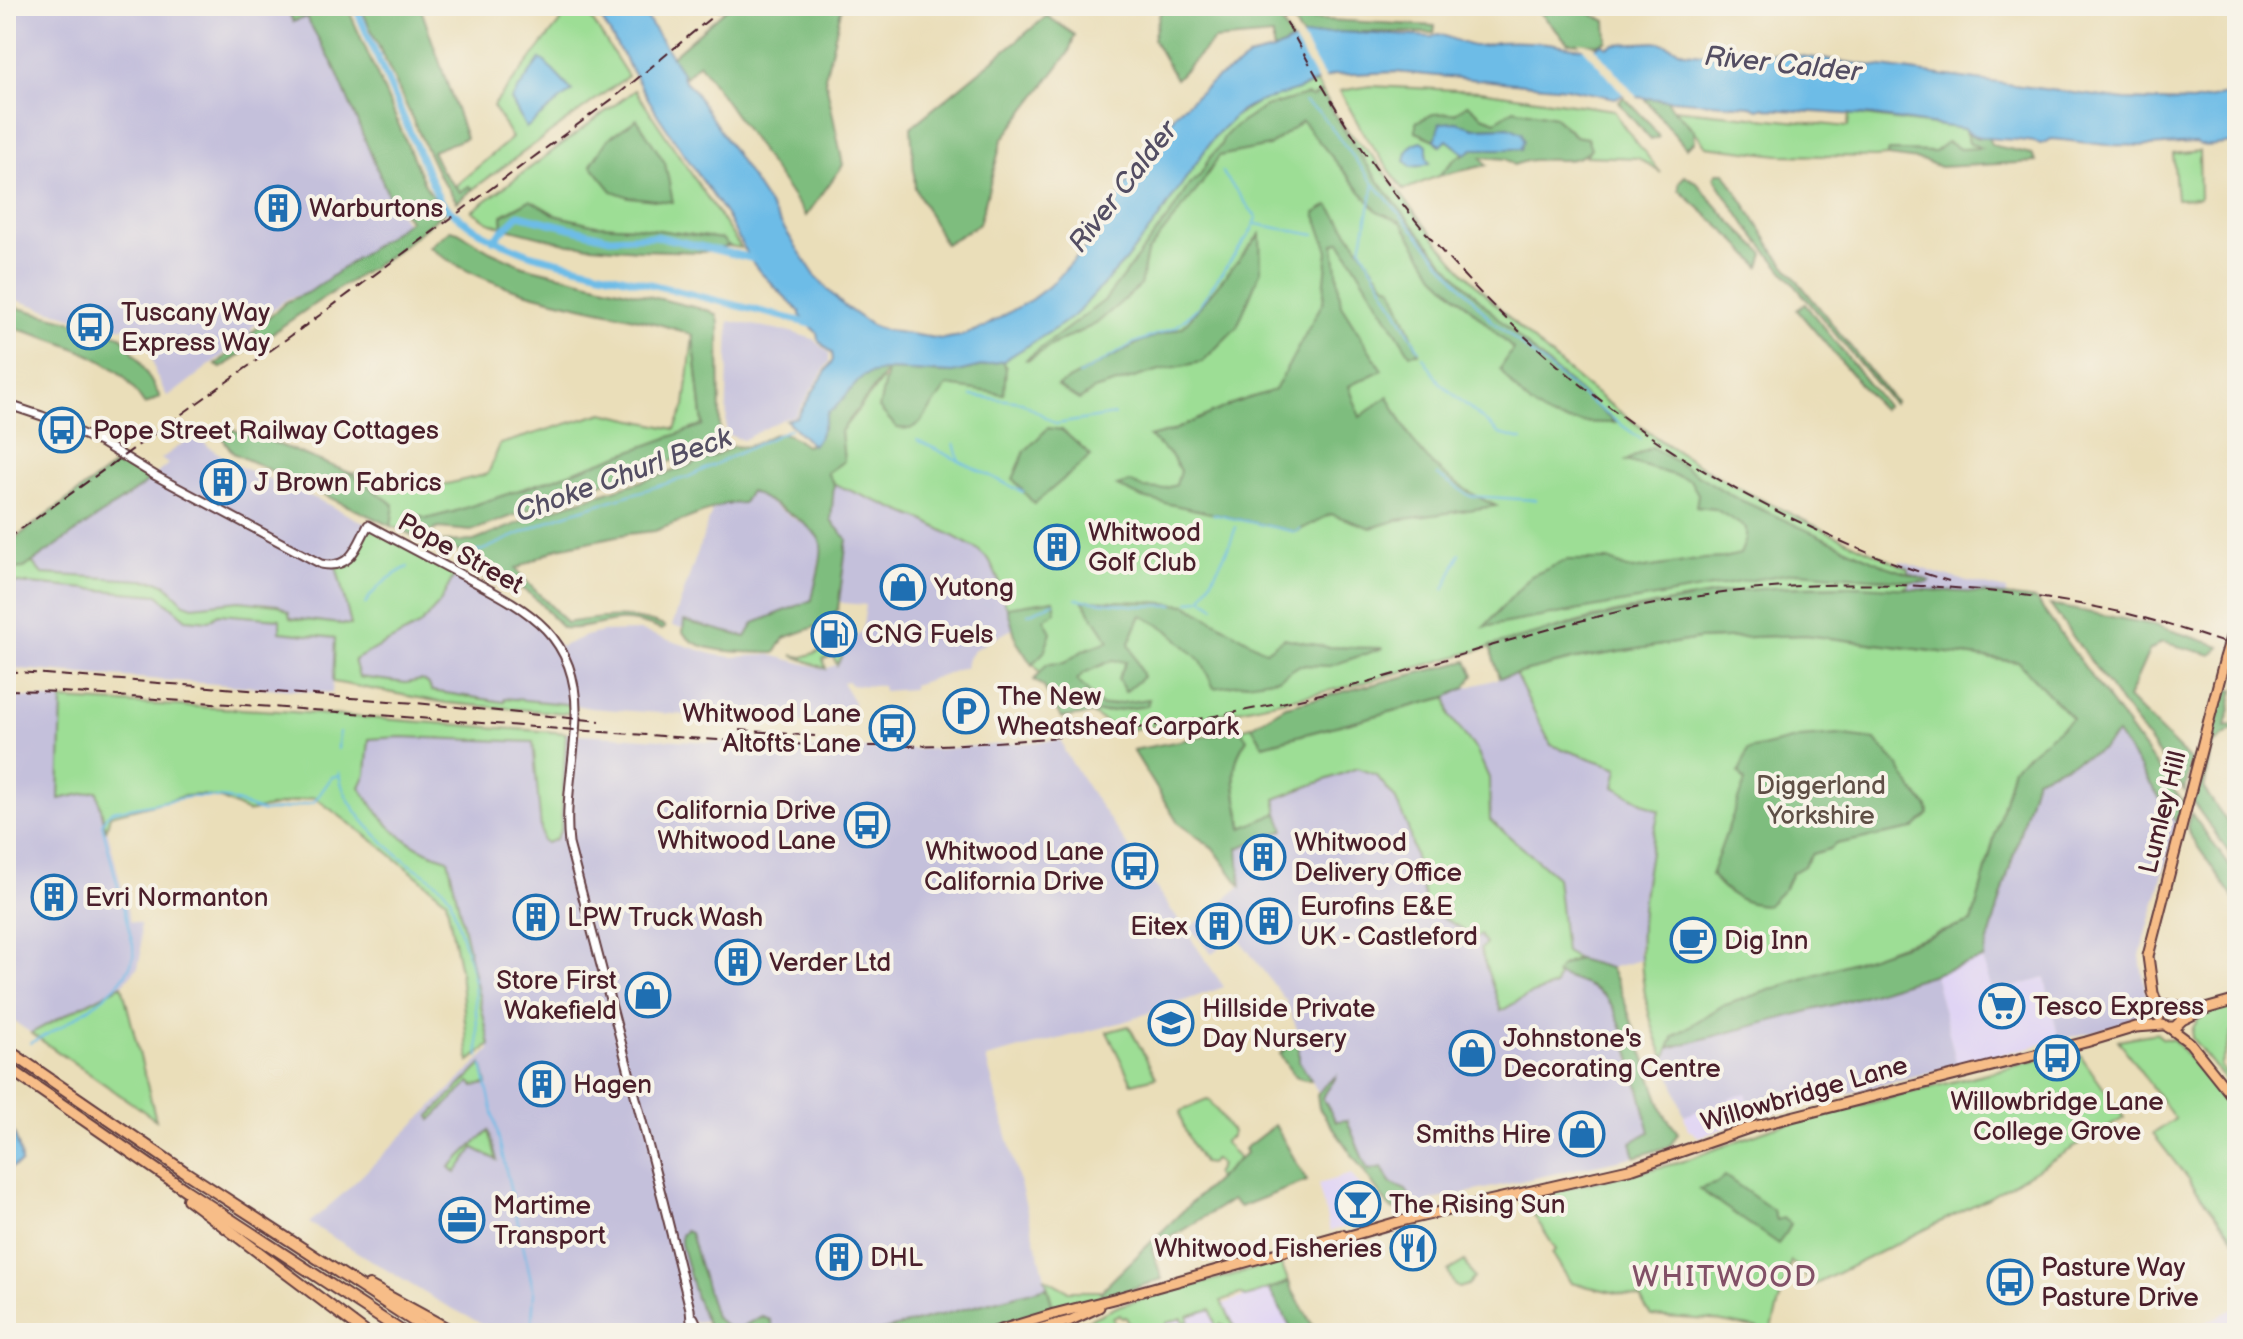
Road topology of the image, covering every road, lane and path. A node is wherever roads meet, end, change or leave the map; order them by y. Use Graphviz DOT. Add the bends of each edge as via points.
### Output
graph roads {
  1 [pos="6,404"];
  2 [pos="2237,614"];
  3 [pos="2151,976"];
  4 [pos="2237,1000"];
  5 [pos="2155,1002"];
  6 [pos="2174,1006"];
  7 [pos="2205,1009"];
  8 [pos="2160,1013"];
  9 [pos="2182,1021"];
  10 [pos="2140,1025"];
  11 [pos="2167,1026"];
  12 [pos="2190,1043"];
  13 [pos="6,1049"];
  14 [pos="6,1066"];
  15 [pos="2237,1102"];
  16 [pos="90,1125"];
  17 [pos="304,1251"];
  18 [pos="1117,1298"];
  19 [pos="690,1309"];
  20 [pos="366,1333"];
  21 [pos="404,1333"];
  22 [pos="432,1333"];
  23 [pos="455,1333"];
  24 [pos="692,1333"];
  25 [pos="701,1333"];
  26 [pos="991,1333"];
  27 [pos="1023,1333"];
  1 -- 19 [label="street, Pope Street" via="102,443 321,564 336,566 350,559 368,525 506,598 548,631 571,675 576,714 569,844"];
  2 -- 3 [label="main road, Lumley Hill, bridge" via="2148,956"];
  3 -- 5 [label="main road, Lumley Hill"];
  3 -- 6 [label="main road" via="2163,999"];
  4 -- 7 [label="main road"];
  5 -- 8 [label="main road, Lumley Hill"];
  5 -- 10 [label="main road"];
  6 -- 7 [label="main road"];
  6 -- 8 [label="main road"];
  6 -- 9 [label="main road"];
  7 -- 9 [label="main road"];
  8 -- 10 [label="main road, Willowbridge Lane"];
  8 -- 11 [label="main road"];
  9 -- 11 [label="main road"];
  9 -- 12 [label="main road"];
  10 -- 11 [label="main road, Willowbridge Lane"];
  10 -- 18 [label="main road, Willowbridge Lane" via="1754,1126 1633,1168 1419,1217 1398,1217"];
  11 -- 12 [label="main road"];
  12 -- 15 [label="main road"];
  13 -- 17 [label="highway"];
  14 -- 16 [label="highway"];
  16 -- 20 [label="highway"];
  16 -- 21 [label="highway"];
  17 -- 22 [label="highway"];
  17 -- 23 [label="highway"];
  18 -- 26 [label="main road"];
  18 -- 27 [label="main road" via="1069,1321"];
  19 -- 24 [label="street"];
  19 -- 25 [label="street"];
}
